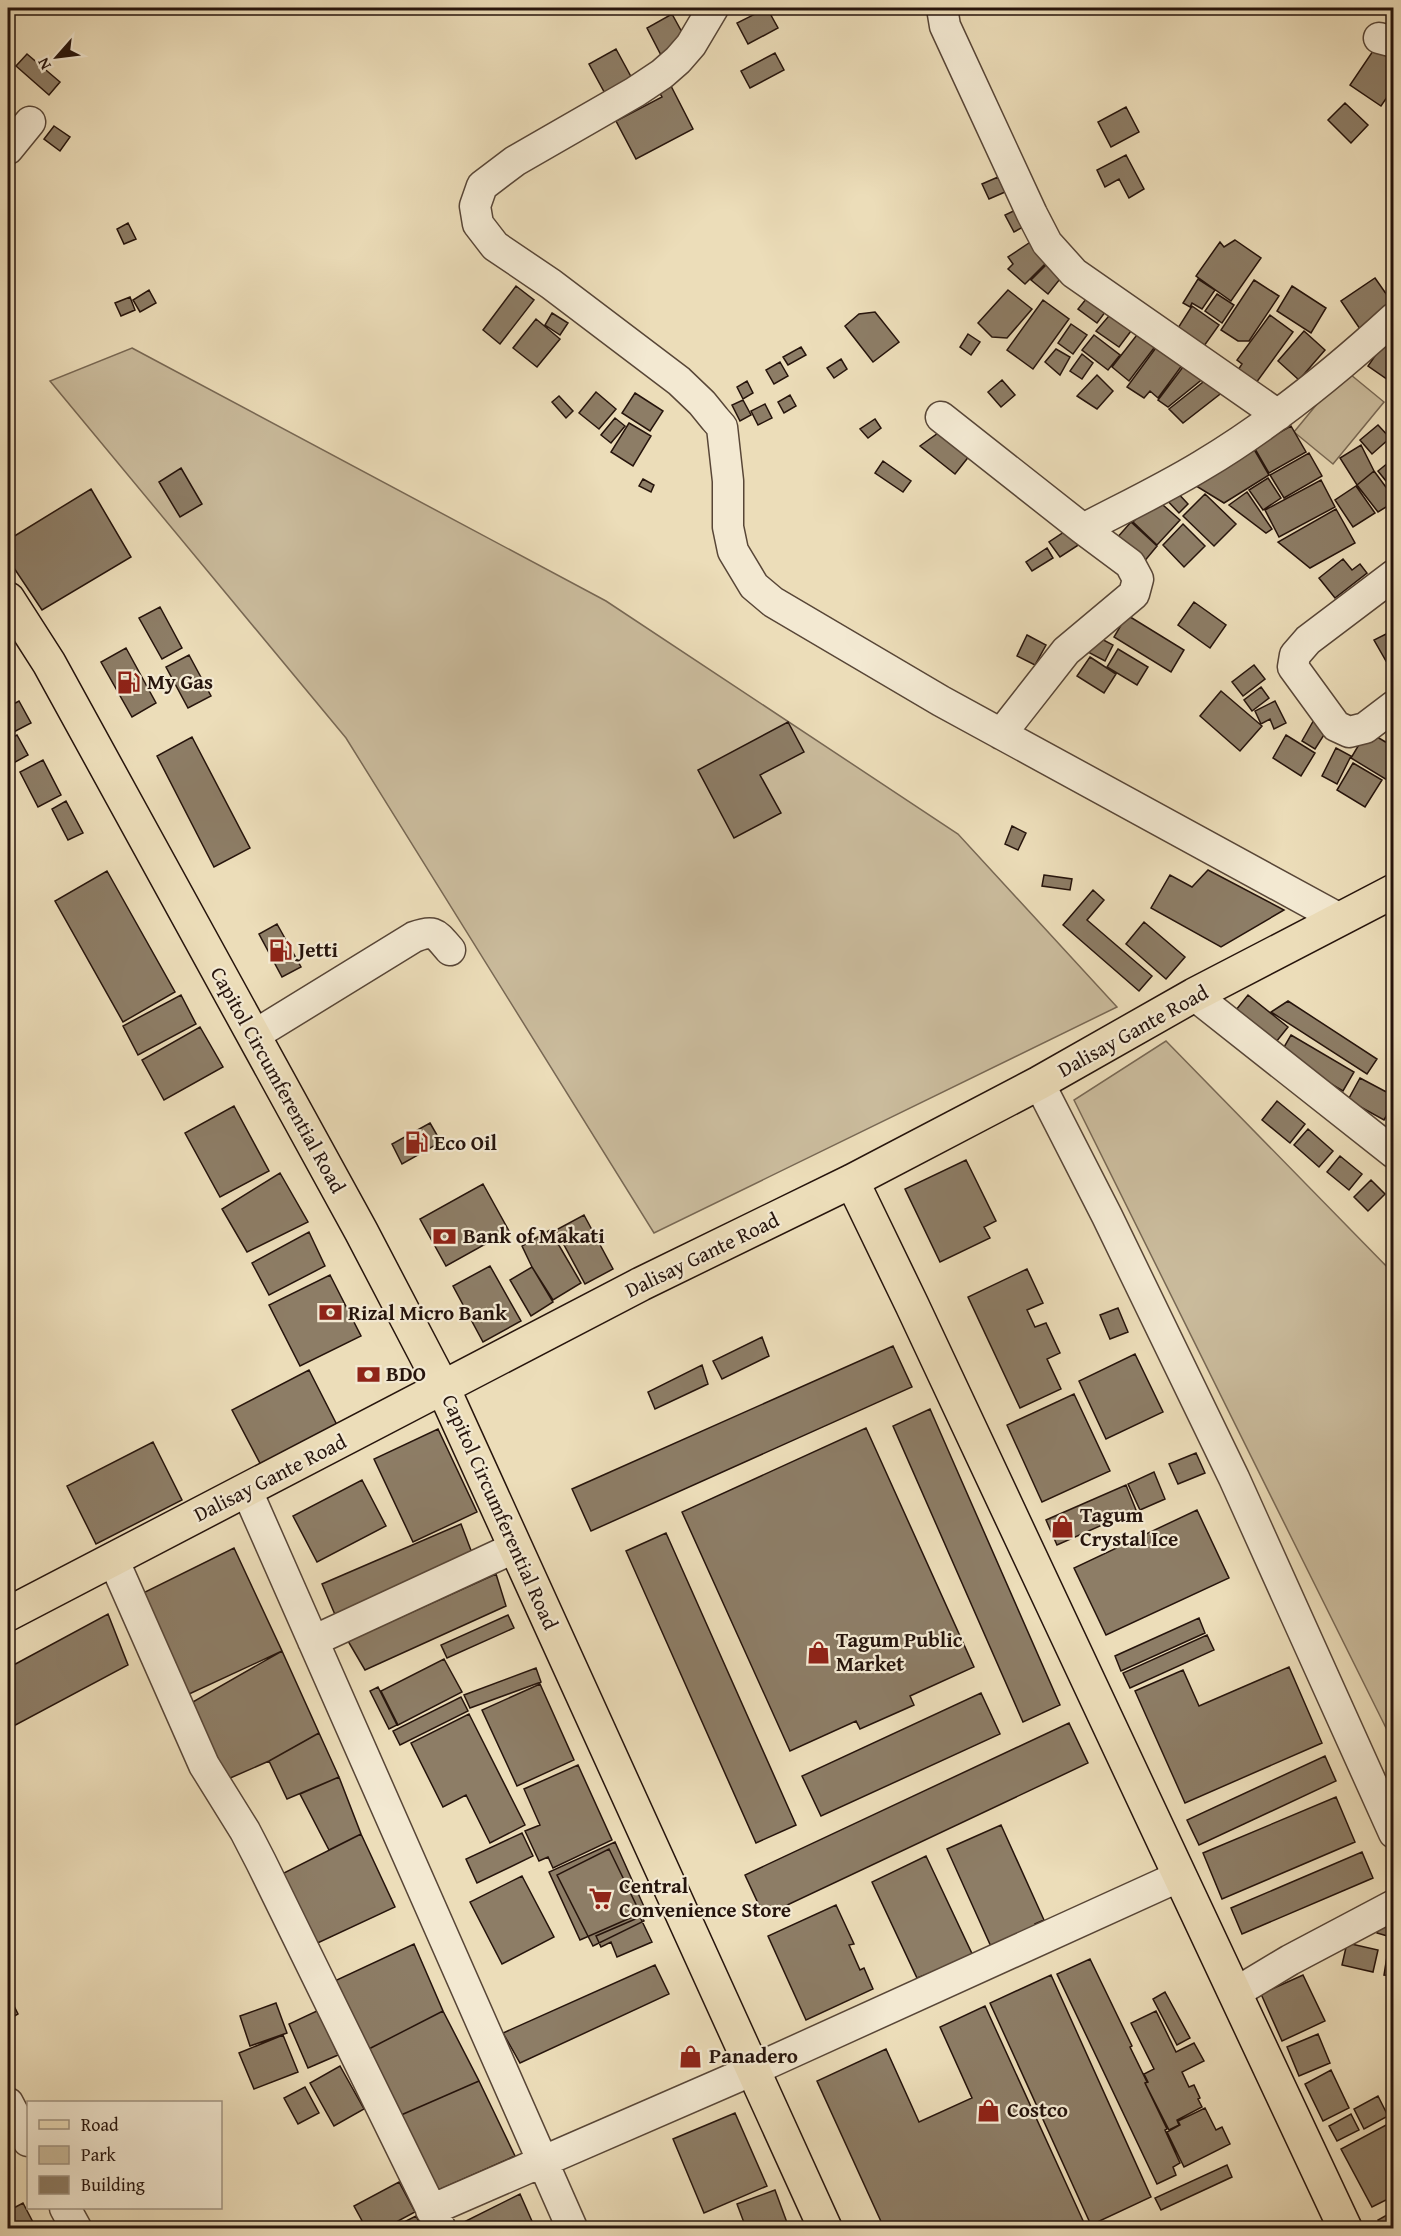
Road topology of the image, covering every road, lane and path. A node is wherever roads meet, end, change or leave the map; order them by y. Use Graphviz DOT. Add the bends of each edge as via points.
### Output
graph roads {
  1 [pos="713,8"];
  2 [pos="942,8"];
  3 [pos="30,122"];
  4 [pos="8,149"];
  5 [pos="1394,318"];
  6 [pos="1278,415"];
  7 [pos="941,417"];
  8 [pos="1083,529"];
  9 [pos="1394,575"];
  10 [pos="8,599"];
  11 [pos="1394,706"];
  12 [pos="1001,734"];
  13 [pos="1394,891"];
  14 [pos="1340,920"];
  15 [pos="450,950"];
  16 [pos="1194,995"];
  17 [pos="253,1036"];
  18 [pos="1039,1083"];
  19 [pos="1394,1153"];
  20 [pos="852,1181"];
  21 [pos="443,1388"];
  22 [pos="247,1491"];
  23 [pos="516,1547"];
  24 [pos="113,1559"];
  25 [pos="8,1614"];
  26 [pos="313,1641"];
  27 [pos="1394,1833"];
  28 [pos="1180,1876"];
  29 [pos="1394,1905"];
  30 [pos="1235,1993"];
  31 [pos="753,2070"];
  32 [pos="8,2103"];
  33 [pos="27,2139"];
  34 [pos="543,2162"];
  35 [pos="66,2209"];
  36 [pos="436,2220"];
  37 [pos="1337,2226"];
  38 [pos="76,2229"];
  39 [pos="572,2229"];
  40 [pos="825,2229"];
  1 -- 12 [label="street" via="691,45 662,74 533,149 482,186 475,206 478,224 495,246 679,381 716,418 722,427 733,551 754,586 818,630"];
  2 -- 6 [label="street" via="945,26 1047,243 1074,273"];
  3 -- 4 [label="street"];
  5 -- 6 [label="street"];
  6 -- 8 [label="street" via="1202,465"];
  7 -- 8 [label="street"];
  8 -- 12 [label="street" via="1130,564 1138,579 1134,594 1066,651"];
  9 -- 11 [label="street" via="1308,640 1295,656 1293,667 1336,726 1349,732 1365,728"];
  10 -- 17 [label="main road, Capitol Circumferential Road" via="43,653"];
  12 -- 14 [label="street"];
  13 -- 14 [label="main road, Dalisay Gante Road"];
  14 -- 16 [label="main road, Dalisay Gante Road"];
  15 -- 17 [label="street" via="436,934 426,932 414,937"];
  16 -- 18 [label="main road, Dalisay Gante Road"];
  16 -- 19 [label="street"];
  17 -- 21 [label="main road, Capitol Circumferential Road"];
  18 -- 20 [label="main road, Dalisay Gante Road"];
  18 -- 27 [label="street" via="1234,1478"];
  20 -- 21 [label="main road, Dalisay Gante Road"];
  20 -- 28 [label="main road"];
  21 -- 22 [label="main road, Dalisay Gante Road"];
  21 -- 23 [label="main road, Capitol Circumferential Road"];
  22 -- 24 [label="main road, Dalisay Gante Road"];
  22 -- 26 [label="street"];
  23 -- 26 [label="street"];
  23 -- 31 [label="main road, Capitol Circumferential Road"];
  24 -- 25 [label="main road, Dalisay Gante Road"];
  24 -- 36 [label="street" via="204,1765 261,1862"];
  26 -- 34 [label="street"];
  28 -- 30 [label="main road"];
  28 -- 31 [label="street"];
  29 -- 30 [label="street"];
  30 -- 37 [label="main road"];
  31 -- 34 [label="street"];
  31 -- 40 [label="main road, Capitol Circumferential Road"];
  32 -- 33 [label="street"];
  34 -- 36 [label="street"];
  34 -- 39 [label="street"];
  35 -- 38 [label="street"];
}
